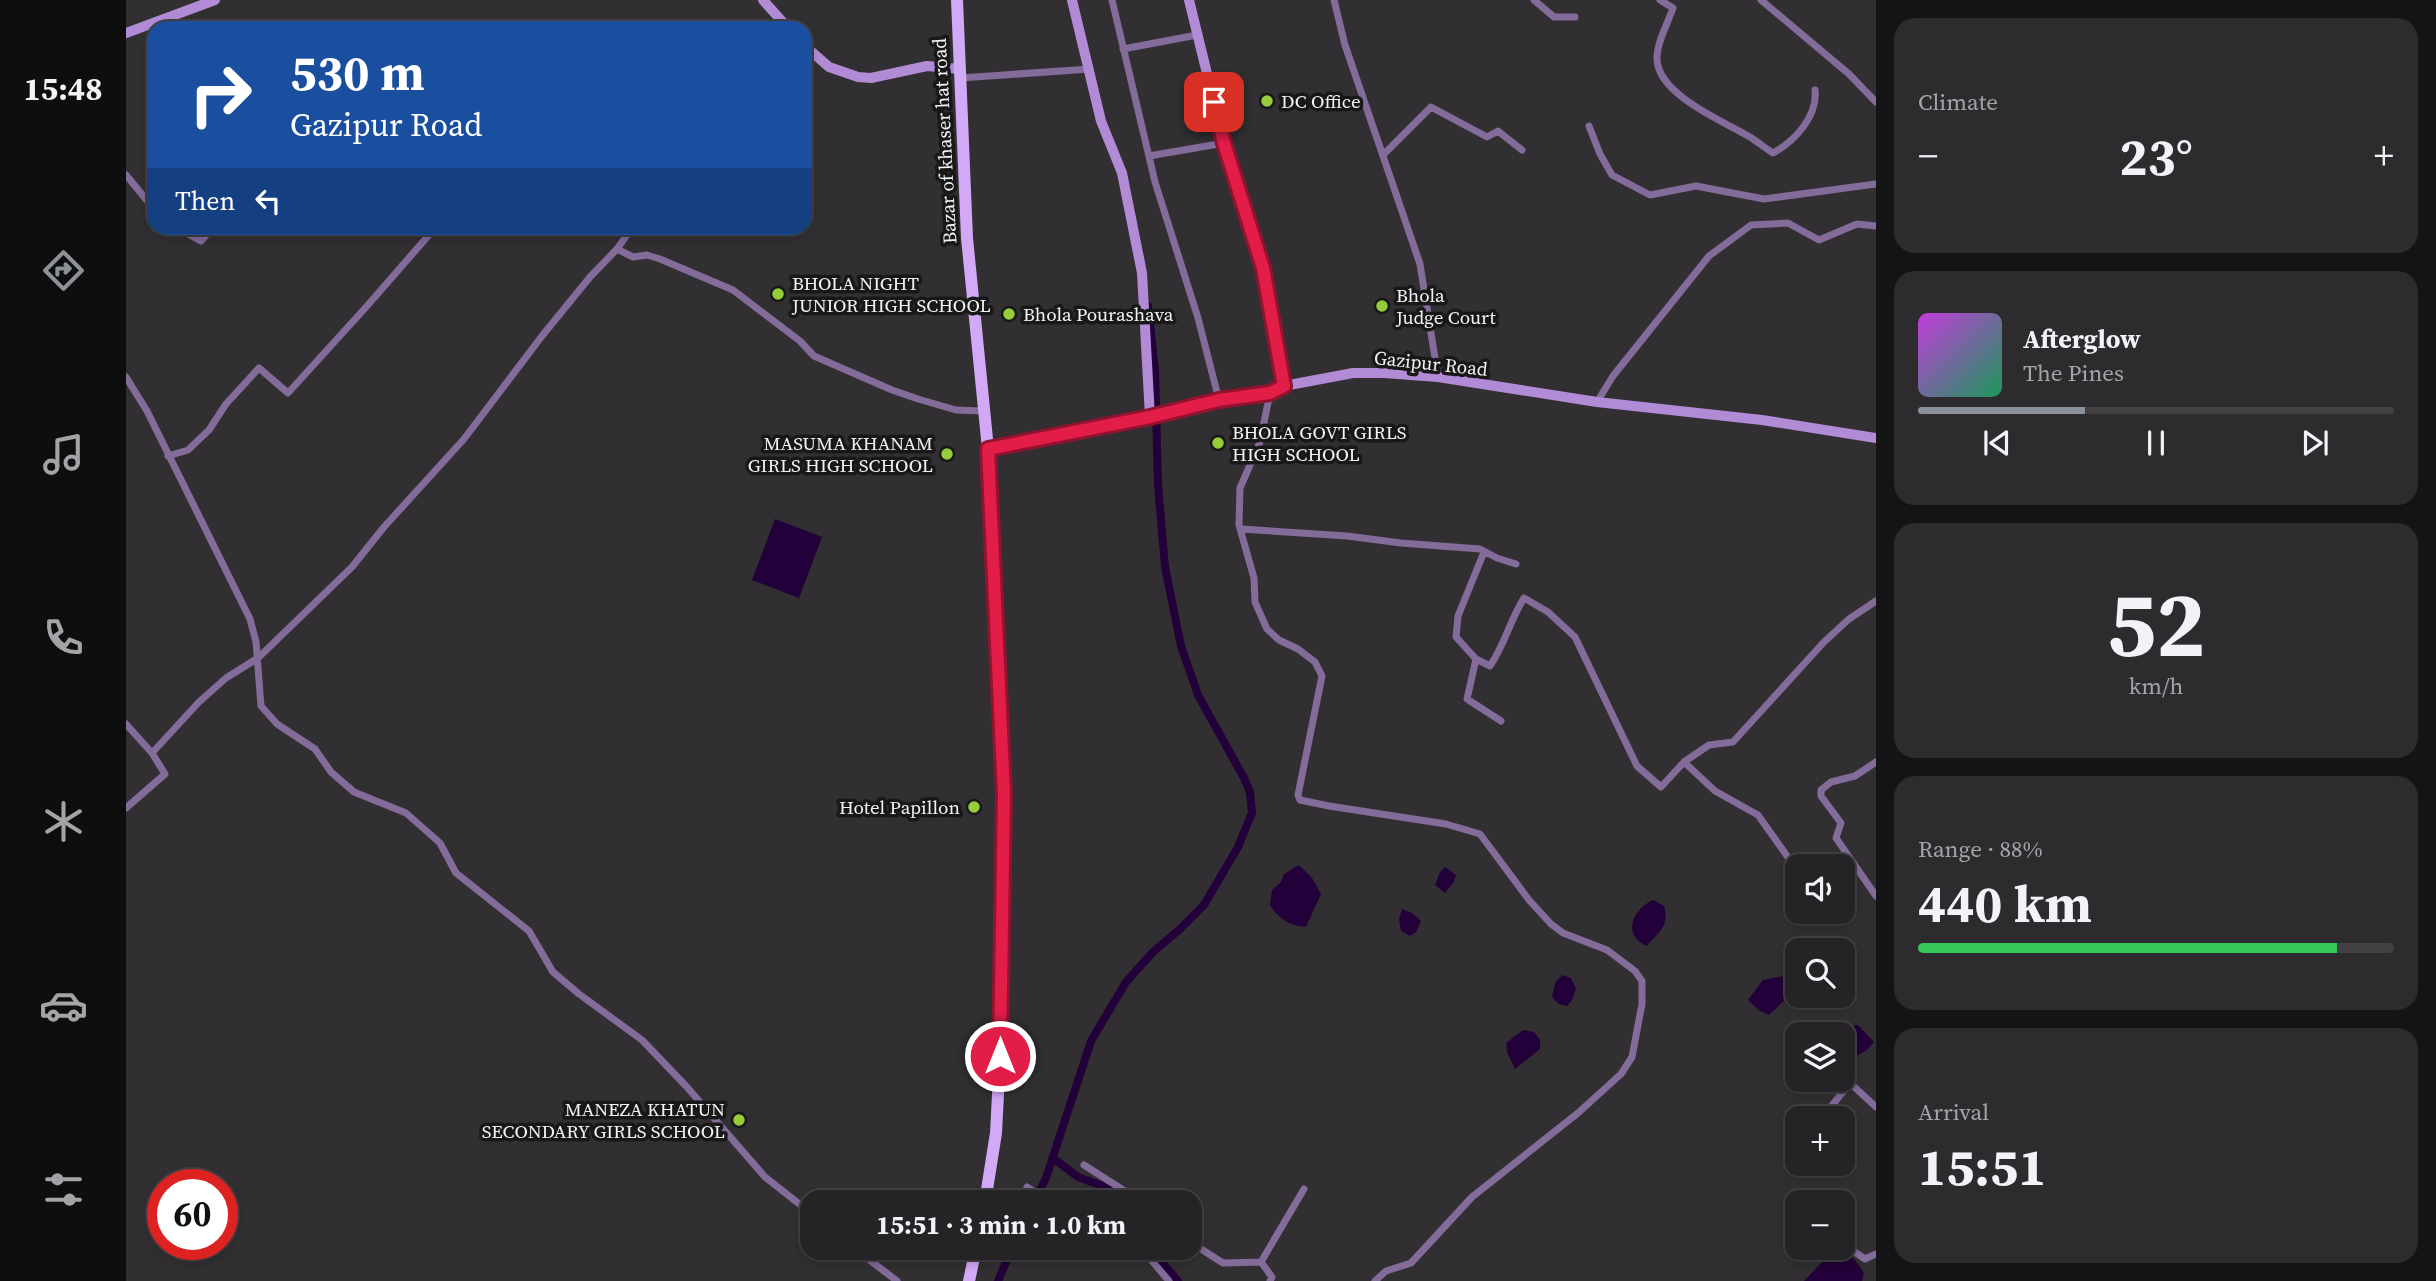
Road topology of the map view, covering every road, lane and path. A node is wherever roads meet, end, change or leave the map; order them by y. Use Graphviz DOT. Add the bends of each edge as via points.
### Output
graph roads {
  1 [pos="215,0"];
  2 [pos="763,0"];
  3 [pos="957,0"];
  4 [pos="1072,0"];
  5 [pos="1112,0"];
  6 [pos="1189,0"];
  7 [pos="1334,0"];
  8 [pos="1534,0"];
  9 [pos="1660,0"];
  10 [pos="1761,0"];
  11 [pos="1575,17"];
  12 [pos="158,21"];
  13 [pos="782,21"];
  14 [pos="147,25"];
  15 [pos="126,33"];
  16 [pos="1197,35"];
  17 [pos="1123,49"];
  18 [pos="812,54"];
  19 [pos="1090,69"];
  20 [pos="960,73"];
  21 [pos="1815,90"];
  22 [pos="1876,102"];
  23 [pos="1589,126"];
  24 [pos="1224,143"];
  25 [pos="1522,150"];
  26 [pos="1383,155"];
  27 [pos="1149,156"];
  28 [pos="126,175"];
  29 [pos="1876,184"];
  30 [pos="147,200"];
  31 [pos="1876,226"];
  32 [pos="190,235"];
  33 [pos="207,235"];
  34 [pos="429,235"];
  35 [pos="627,235"];
  36 [pos="617,249"];
  37 [pos="126,377"];
  38 [pos="1438,377"];
  39 [pos="1284,386"];
  40 [pos="1270,393"];
  41 [pos="1219,400"];
  42 [pos="1597,402"];
  43 [pos="983,411"];
  44 [pos="1150,417"];
  45 [pos="1876,438"];
  46 [pos="988,449"];
  47 [pos="168,456"];
  48 [pos="1241,529"];
  49 [pos="1484,552"];
  50 [pos="1516,564"];
  51 [pos="1876,601"];
  52 [pos="258,658"];
  53 [pos="1476,659"];
  54 [pos="1501,721"];
  55 [pos="126,724"];
  56 [pos="152,753"];
  57 [pos="1684,762"];
  58 [pos="1876,762"];
  59 [pos="126,808"];
  60 [pos="1786,854"];
  61 [pos="1876,896"];
  62 [pos="1832,1106"];
  63 [pos="1876,1107"];
  64 [pos="1084,1165"];
  65 [pos="1027,1188"];
  66 [pos="1304,1189"];
  67 [pos="987,1190"];
  68 [pos="1030,1190"];
  69 [pos="1123,1190"];
  70 [pos="800,1205"];
  71 [pos="1202,1250"];
  72 [pos="1855,1252"];
  73 [pos="1876,1254"];
  74 [pos="870,1260"];
  75 [pos="973,1260"];
  76 [pos="1152,1260"];
  77 [pos="1261,1262"];
  78 [pos="897,1281"];
  79 [pos="969,1281"];
  80 [pos="1169,1281"];
  81 [pos="1270,1281"];
  82 [pos="1375,1281"];
  1 -- 12 [label="street"];
  2 -- 13 [label="street"];
  3 -- 20 [label="main road, Bazar of khaser hat road"];
  4 -- 19 [label="street"];
  5 -- 17 [label="street"];
  6 -- 16 [label="street"];
  7 -- 26 [label="street"];
  8 -- 11 [label="street" via="1554,17"];
  9 -- 21 [label="street" via="1673,8 1656,56 1659,73 1713,117 1773,153 1808,121 1817,103"];
  10 -- 22 [label="street"];
  14 -- 15 [label="street"];
  16 -- 17 [label="street"];
  16 -- 24 [label="street"];
  17 -- 27 [label="street"];
  18 -- 20 [label="street" via="829,67 858,77 927,66"];
  19 -- 20 [label="street"];
  19 -- 44 [label="street" via="1101,121 1122,173 1142,273"];
  20 -- 43 [label="main road, Bazar of khaser hat road" via="967,238"];
  23 -- 29 [label="street" via="1612,175 1650,195 1696,186 1764,199"];
  24 -- 27 [label="street"];
  24 -- 39 [label="street" via="1263,268"];
  25 -- 26 [label="street" via="1498,131 1488,137 1431,107"];
  26 -- 38 [label="street" via="1420,264"];
  27 -- 41 [label="street"];
  28 -- 30 [label="street"];
  31 -- 42 [label="street" via="1857,224 1819,240 1788,223 1751,225 1709,256"];
  32 -- 33 [label="street" via="201,241"];
  34 -- 47 [label="street" via="288,393 259,368 209,430 188,450"];
  35 -- 36 [label="street"];
  36 -- 43 [label="street" via="632,257 660,259 733,290 814,356 918,399 956,410"];
  36 -- 52 [label="street" via="573,297 464,439 352,567"];
  37 -- 47 [label="street"];
  38 -- 39 [label="street, Gazipur Road" via="1353,373"];
  38 -- 42 [label="street, Gazipur Road"];
  39 -- 40 [label="street, Gazipur Road"];
  40 -- 41 [label="street, Gazipur Road"];
  40 -- 48 [label="street" via="1260,442 1240,488"];
  41 -- 44 [label="street, Gazipur Road"];
  42 -- 45 [label="street, Gazipur Road"];
  43 -- 46 [label="main road, Bazar of khaser hat road"];
  44 -- 46 [label="street, Gazipur Road"];
  46 -- 67 [label="main road, Bazar of khaser hat road" via="1004,794 1000,1056 996,1133"];
  47 -- 52 [label="street" via="245,607"];
  48 -- 49 [label="street"];
  48 -- 82 [label="street" via="1254,578 1255,602 1267,629 1315,662 1322,676 1300,800 1446,824 1480,834 1551,923 1563,933 1607,950 1642,981 1632,1056 1621,1074 1472,1197 1411,1264"];
  49 -- 50 [label="street"];
  49 -- 53 [label="street" via="1458,616 1456,637"];
  51 -- 57 [label="street" via="1824,642 1733,742 1709,746"];
  52 -- 56 [label="street" via="226,678"];
  52 -- 70 [label="street" via="261,706 277,724 315,749 331,772 354,792 406,813 440,843 456,873 529,931 553,972 642,1040 765,1177"];
  53 -- 54 [label="street" via="1466,699"];
  53 -- 57 [label="street" via="1490,666 1524,598 1575,637 1637,766 1661,787"];
  55 -- 56 [label="street"];
  56 -- 59 [label="street" via="165,774"];
  57 -- 60 [label="street" via="1715,791 1758,815"];
  58 -- 61 [label="street" via="1855,776 1831,782 1821,796 1841,823 1836,838"];
  62 -- 63 [label="street" via="1850,1083"];
  64 -- 69 [label="street"];
  65 -- 68 [label="street"];
  66 -- 77 [label="street"];
  71 -- 77 [label="street" via="1223,1263"];
  72 -- 73 [label="street" via="1865,1259"];
  74 -- 78 [label="street"];
  75 -- 79 [label="main road"];
  76 -- 80 [label="street"];
  77 -- 81 [label="street" via="1272,1277"];
}
